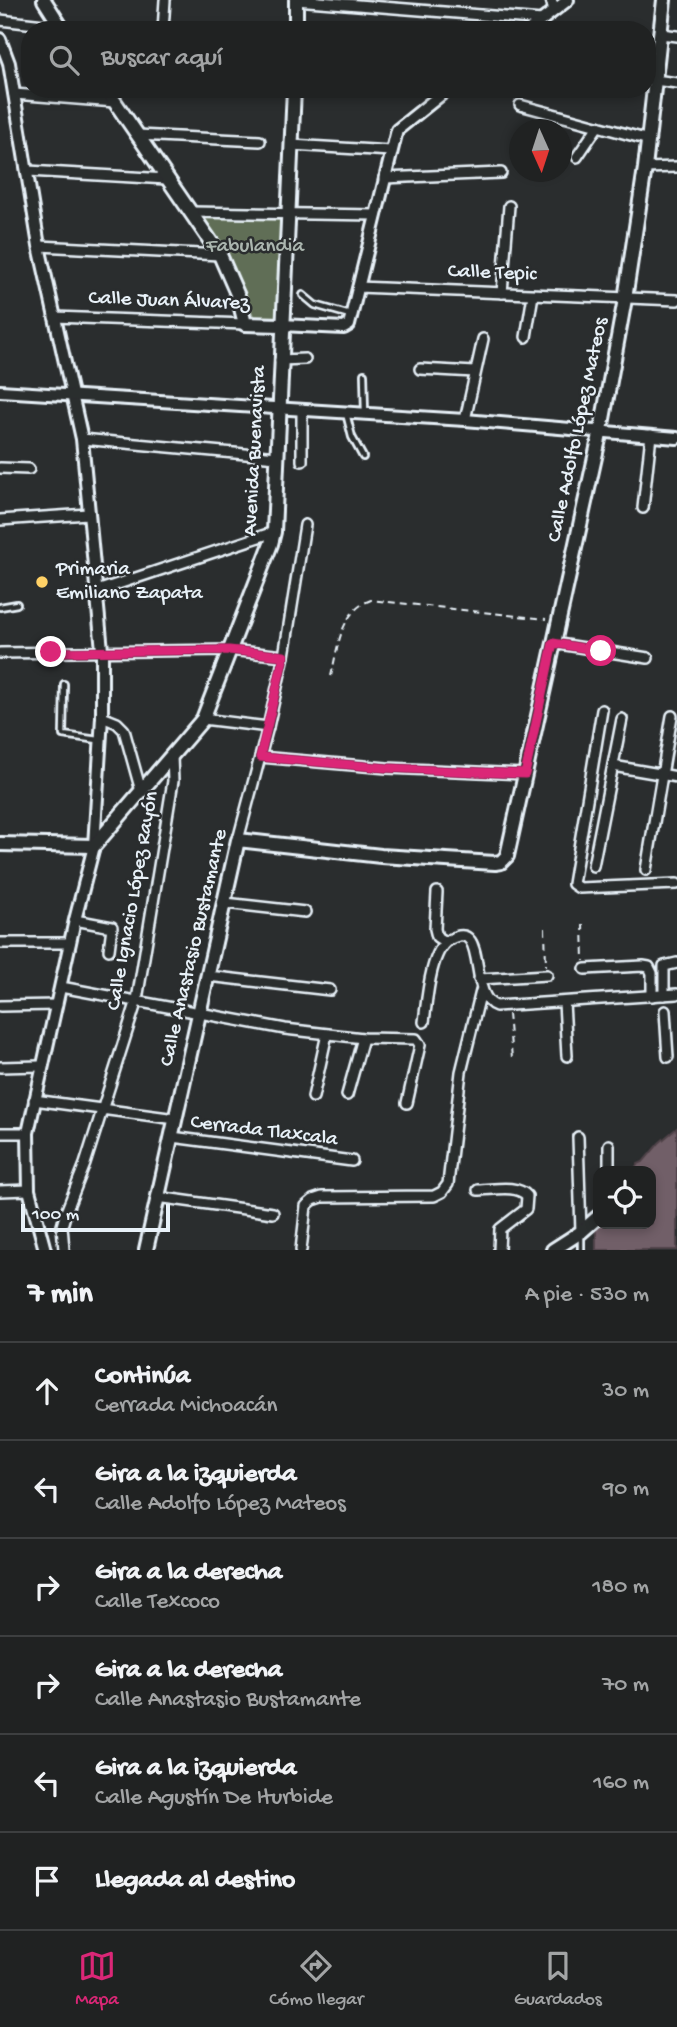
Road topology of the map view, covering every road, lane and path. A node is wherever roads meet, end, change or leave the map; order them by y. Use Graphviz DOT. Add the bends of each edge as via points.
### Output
graph roads {
  1 [pos="44,0"];
  2 [pos="165,0"];
  3 [pos="296,0"];
  4 [pos="568,0"];
  5 [pos="664,0"];
  6 [pos="552,5"];
  7 [pos="0,20"];
  8 [pos="542,20"];
  9 [pos="57,21"];
  10 [pos="164,21"];
  11 [pos="296,21"];
  12 [pos="21,23"];
  13 [pos="661,34"];
  14 [pos="677,36"];
  15 [pos="0,39"];
  16 [pos="656,56"];
  17 [pos="4,63"];
  18 [pos="656,80"];
  19 [pos="677,83"];
  20 [pos="14,94"];
  21 [pos="21,95"];
  22 [pos="64,98"];
  23 [pos="112,98"];
  24 [pos="293,98"];
  25 [pos="438,98"];
  26 [pos="650,98"];
  27 [pos="115,102"];
  28 [pos="520,105"];
  29 [pos="598,126"];
  30 [pos="137,135"];
  31 [pos="649,140"];
  32 [pos="260,141"];
  33 [pos="290,145"];
  34 [pos="391,151"];
  35 [pos="577,157"];
  36 [pos="645,167"];
  37 [pos="677,167"];
  38 [pos="27,171"];
  39 [pos="501,173"];
  40 [pos="167,178"];
  41 [pos="384,178"];
  42 [pos="509,206"];
  43 [pos="191,212"];
  44 [pos="288,214"];
  45 [pos="376,215"];
  46 [pos="39,246"];
  47 [pos="220,256"];
  48 [pos="358,287"];
  49 [pos="502,293"];
  50 [pos="303,295"];
  51 [pos="533,295"];
  52 [pos="625,299"];
  53 [pos="677,300"];
  54 [pos="351,315"];
  55 [pos="54,317"];
  56 [pos="245,324"];
  57 [pos="281,325"];
  58 [pos="526,337"];
  59 [pos="483,340"];
  60 [pos="305,359"];
  61 [pos="280,360"];
  62 [pos="420,369"];
  63 [pos="475,372"];
  64 [pos="364,374"];
  65 [pos="0,391"];
  66 [pos="73,394"];
  67 [pos="278,408"];
  68 [pos="302,410"];
  69 [pos="345,412"];
  70 [pos="365,414"];
  71 [pos="465,420"];
  72 [pos="601,430"];
  73 [pos="652,435"];
  74 [pos="677,438"];
  75 [pos="82,439"];
  76 [pos="277,457"];
  77 [pos="363,457"];
  78 [pos="302,461"];
  79 [pos="0,468"];
  80 [pos="29,469"];
  81 [pos="643,508"];
  82 [pos="88,514"];
  83 [pos="0,520"];
  84 [pos="305,525"];
  85 [pos="274,532"];
  86 [pos="97,591"];
  87 [pos="17,604"];
  88 [pos="0,607"];
  89 [pos="558,621"];
  90 [pos="553,643"];
  91 [pos="102,650"];
  92 [pos="229,650"];
  93 [pos="0,653"];
  94 [pos="284,656"];
  95 [pos="648,658"];
  96 [pos="331,677"];
  97 [pos="64,684"];
  98 [pos="602,710"];
  99 [pos="672,716"];
  100 [pos="102,717"];
  101 [pos="203,719"];
  102 [pos="622,719"];
  103 [pos="268,727"];
  104 [pos="101,740"];
  105 [pos="172,757"];
  106 [pos="260,757"];
  107 [pos="613,766"];
  108 [pos="525,774"];
  109 [pos="662,775"];
  110 [pos="677,777"];
  111 [pos="141,791"];
  112 [pos="238,840"];
  113 [pos="0,844"];
  114 [pos="94,846"];
  115 [pos="593,866"];
  116 [pos="646,870"];
  117 [pos="677,884"];
  118 [pos="437,892"];
  119 [pos="225,903"];
  120 [pos="305,912"];
  121 [pos="75,920"];
  122 [pos="583,924"];
  123 [pos="545,928"];
  124 [pos="444,942"];
  125 [pos="0,943"];
  126 [pos="70,943"];
  127 [pos="109,950"];
  128 [pos="677,963"];
  129 [pos="585,969"];
  130 [pos="547,975"];
  131 [pos="208,976"];
  132 [pos="479,979"];
  133 [pos="61,986"];
  134 [pos="330,990"];
  135 [pos="481,991"];
  136 [pos="677,994"];
  137 [pos="664,995"];
  138 [pos="652,996"];
  139 [pos="138,1000"];
  140 [pos="564,1002"];
  141 [pos="57,1005"];
  142 [pos="0,1006"];
  143 [pos="508,1006"];
  144 [pos="665,1011"];
  145 [pos="200,1014"];
  146 [pos="424,1022"];
  147 [pos="667,1033"];
  148 [pos="677,1033"];
  149 [pos="327,1034"];
  150 [pos="363,1038"];
  151 [pos="567,1056"];
  152 [pos="668,1057"];
  153 [pos="512,1058"];
  154 [pos="41,1066"];
  155 [pos="0,1067"];
  156 [pos="347,1095"];
  157 [pos="313,1097"];
  158 [pos="34,1100"];
  159 [pos="407,1103"];
  160 [pos="102,1110"];
  161 [pos="176,1119"];
  162 [pos="0,1133"];
  163 [pos="28,1133"];
  164 [pos="578,1137"];
  165 [pos="172,1138"];
  166 [pos="609,1145"];
  167 [pos="352,1161"];
  168 [pos="609,1166"];
  169 [pos="29,1190"];
  170 [pos="478,1190"];
  171 [pos="0,1191"];
  172 [pos="157,1197"];
  173 [pos="273,1213"];
  174 [pos="593,1221"];
  175 [pos="581,1232"];
  176 [pos="45,1250"];
  177 [pos="64,1250"];
  178 [pos="146,1250"];
  179 [pos="301,1250"];
  180 [pos="499,1250"];
  181 [pos="553,1250"];
  182 [pos="581,1250"];
  1 -- 9 [label="main road"];
  2 -- 10 [label="street"];
  3 -- 8 [label="street"];
  3 -- 11 [label="main road"];
  4 -- 6 [label="street"];
  5 -- 13 [label="main road, Calle Adolfo López Mateos"];
  6 -- 8 [label="street"];
  7 -- 12 [label="street"];
  13 -- 14 [label="street"];
  13 -- 16 [label="main road, Calle Adolfo López Mateos"];
  15 -- 17 [label="street"];
  17 -- 20 [label="street"];
  18 -- 19 [label="street"];
  20 -- 21 [label="street"];
  20 -- 38 [label="street"];
  22 -- 27 [label="street"];
  23 -- 27 [label="main road"];
  24 -- 33 [label="main road, Avenida Buenavista"];
  25 -- 34 [label="street" via="397,130"];
  26 -- 31 [label="main road, Calle Adolfo López Mateos"];
  27 -- 30 [label="main road"];
  28 -- 29 [label="street"];
  29 -- 31 [label="street"];
  29 -- 35 [label="street"];
  30 -- 32 [label="street"];
  30 -- 40 [label="main road"];
  31 -- 36 [label="main road, Calle Adolfo López Mateos"];
  33 -- 34 [label="street"];
  33 -- 44 [label="main road, Avenida Buenavista"];
  34 -- 41 [label="street"];
  36 -- 37 [label="street"];
  36 -- 52 [label="main road, Calle Adolfo López Mateos"];
  38 -- 40 [label="street"];
  38 -- 46 [label="street"];
  39 -- 41 [label="street"];
  40 -- 43 [label="main road"];
  41 -- 45 [label="street"];
  42 -- 49 [label="street"];
  43 -- 44 [label="street"];
  43 -- 47 [label="main road"];
  44 -- 45 [label="street"];
  44 -- 57 [label="main road, Avenida Buenavista"];
  45 -- 48 [label="street"];
  46 -- 47 [label="street"];
  46 -- 55 [label="street"];
  47 -- 56 [label="main road"];
  48 -- 49 [label="street, Calle Tepic"];
  48 -- 54 [label="street"];
  49 -- 51 [label="street, Calle Tepic"];
  50 -- 54 [label="lane" via="315,305"];
  51 -- 52 [label="street, Calle Tepic"];
  51 -- 58 [label="street"];
  52 -- 53 [label="street, Calle Tepic"];
  52 -- 72 [label="main road, Calle Adolfo López Mateos"];
  54 -- 57 [label="street" via="347,327"];
  55 -- 56 [label="street, Calle Juan Álvarez"];
  55 -- 66 [label="street"];
  56 -- 57 [label="main road, Calle Juan Álvarez"];
  57 -- 61 [label="main road, Avenida Buenavista"];
  59 -- 63 [label="street"];
  60 -- 61 [label="street"];
  61 -- 67 [label="main road, Avenida Buenavista"];
  62 -- 63 [label="street"];
  63 -- 71 [label="street"];
  64 -- 70 [label="lane"];
  65 -- 66 [label="street"];
  66 -- 67 [label="street"];
  66 -- 75 [label="street"];
  67 -- 68 [label="street"];
  67 -- 76 [label="main road, Avenida Buenavista"];
  68 -- 69 [label="street"];
  68 -- 78 [label="street"];
  69 -- 70 [label="street"];
  69 -- 77 [label="lane"];
  70 -- 71 [label="street"];
  71 -- 72 [label="street"];
  72 -- 73 [label="street"];
  72 -- 89 [label="main road, Calle Adolfo López Mateos"];
  73 -- 74 [label="street"];
  73 -- 81 [label="street"];
  75 -- 76 [label="street"];
  75 -- 82 [label="street"];
  76 -- 85 [label="main road, Avenida Buenavista"];
  79 -- 80 [label="street"];
  82 -- 83 [label="street"];
  82 -- 86 [label="street"];
  84 -- 94 [label="street, Calle Anastasio Bustamante"];
  85 -- 86 [label="street"];
  85 -- 92 [label="main road, Avenida Buenavista"];
  86 -- 91 [label="street"];
  87 -- 88 [label="lane"];
  89 -- 90 [label="main road, Calle Adolfo López Mateos"];
  89 -- 96 [label="path" via="371,600 358,604 342,626"];
  90 -- 95 [label="street"];
  90 -- 108 [label="main road, Calle Adolfo López Mateos"];
  91 -- 92 [label="street"];
  91 -- 93 [label="street"];
  91 -- 100 [label="street"];
  92 -- 94 [label="street"];
  92 -- 101 [label="main road, Avenida Buenavista"];
  94 -- 103 [label="street, Calle Anastasio Bustamante"];
  97 -- 104 [label="lane" via="63,735"];
  98 -- 117 [label="street" via="573,884 579,888"];
  99 -- 109 [label="street"];
  100 -- 104 [label="street"];
  100 -- 111 [label="street" via="124,730"];
  101 -- 103 [label="street"];
  101 -- 105 [label="main road, Avenida Buenavista"];
  102 -- 107 [label="street"];
  103 -- 106 [label="street, Calle Anastasio Bustamante"];
  104 -- 114 [label="street"];
  105 -- 111 [label="main road, Avenida Buenavista"];
  105 -- 139 [label="street, Calle Ignacio López Rayón" via="173,781"];
  106 -- 108 [label="street"];
  106 -- 112 [label="street, Calle Anastasio Bustamante"];
  107 -- 109 [label="street"];
  107 -- 115 [label="street"];
  108 -- 112 [label="main road, Calle Adolfo López Mateos" via="507,856 501,862 381,856"];
  109 -- 110 [label="street"];
  109 -- 116 [label="street"];
  111 -- 114 [label="main road, Avenida Buenavista"];
  112 -- 119 [label="main road, Calle Anastasio Bustamante"];
  113 -- 114 [label="main road"];
  114 -- 121 [label="street"];
  118 -- 124 [label="street" via="435,929"];
  119 -- 120 [label="street"];
  119 -- 131 [label="main road, Calle Anastasio Bustamante"];
  121 -- 126 [label="street"];
  121 -- 127 [label="street" via="111,927"];
  122 -- 129 [label="path"];
  123 -- 130 [label="path"];
  124 -- 132 [label="street" via="463,934 470,938"];
  124 -- 146 [label="street" via="435,961"];
  125 -- 126 [label="street"];
  126 -- 133 [label="street"];
  128 -- 137 [label="street" via="664,965"];
  129 -- 138 [label="street" via="649,967"];
  130 -- 132 [label="street"];
  131 -- 134 [label="street"];
  131 -- 145 [label="main road, Calle Anastasio Bustamante"];
  132 -- 135 [label="street"];
  133 -- 139 [label="street"];
  133 -- 141 [label="street"];
  135 -- 143 [label="street" via="491,1004"];
  135 -- 179 [label="street" via="461,1072 448,1184 433,1196 313,1200 306,1206"];
  136 -- 137 [label="street"];
  137 -- 138 [label="street"];
  138 -- 140 [label="street"];
  139 -- 145 [label="street"];
  139 -- 160 [label="street, Calle Ignacio López Rayón"];
  140 -- 143 [label="street"];
  140 -- 151 [label="street"];
  141 -- 142 [label="street"];
  141 -- 154 [label="street"];
  143 -- 153 [label="path"];
  144 -- 147 [label="street"];
  145 -- 149 [label="street"];
  145 -- 161 [label="main road, Calle Anastasio Bustamante"];
  147 -- 148 [label="street"];
  147 -- 152 [label="street"];
  149 -- 150 [label="street"];
  149 -- 157 [label="street"];
  150 -- 156 [label="street"];
  150 -- 159 [label="street" via="419,1041"];
  154 -- 155 [label="street"];
  154 -- 158 [label="street"];
  158 -- 160 [label="street"];
  158 -- 163 [label="street"];
  160 -- 161 [label="street"];
  160 -- 177 [label="street, Calle Ignacio López Rayón" via="62,1226"];
  161 -- 165 [label="main road, Calle Anastasio Bustamante"];
  162 -- 163 [label="street"];
  163 -- 169 [label="street"];
  164 -- 175 [label="street"];
  165 -- 167 [label="street, Cerrada Tlaxcala"];
  165 -- 172 [label="main road, Calle Anastasio Bustamante"];
  166 -- 168 [label="street"];
  169 -- 171 [label="street"];
  169 -- 176 [label="street"];
  170 -- 180 [label="street" via="516,1189 527,1196 526,1209 500,1229"];
  172 -- 173 [label="street"];
  172 -- 178 [label="main road, Calle Anastasio Bustamante"];
  174 -- 175 [label="main road"];
  175 -- 181 [label="main road"];
  175 -- 182 [label="lane"];
}
